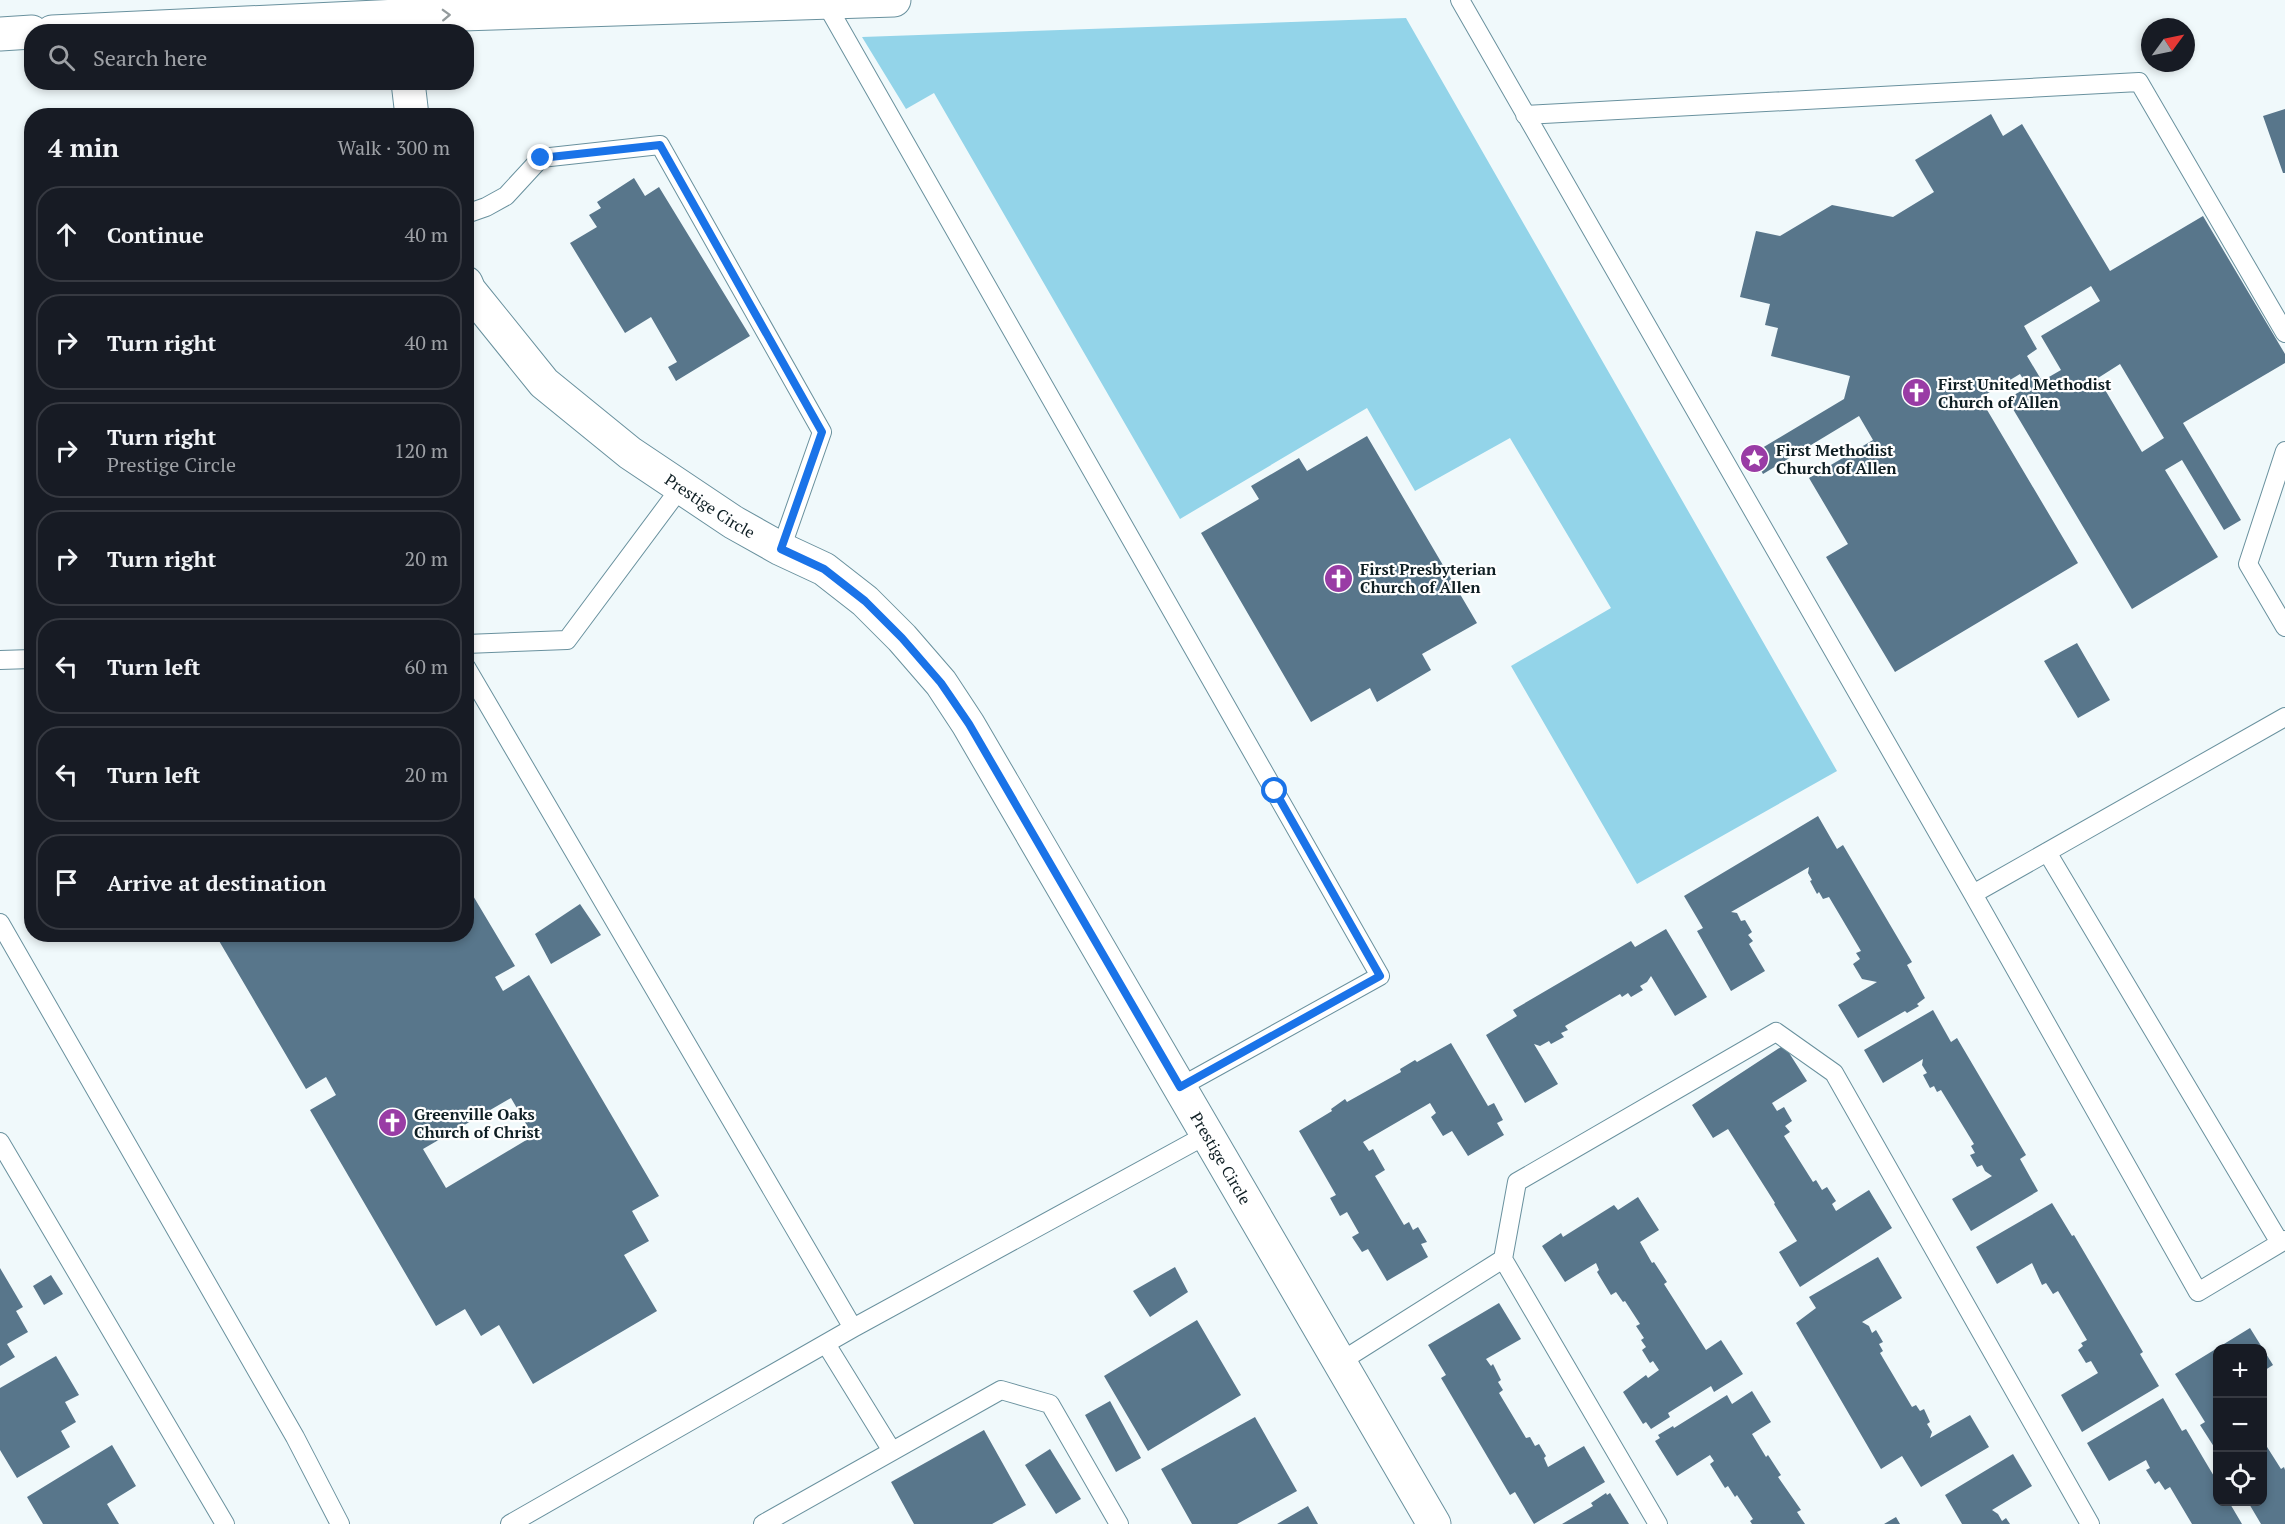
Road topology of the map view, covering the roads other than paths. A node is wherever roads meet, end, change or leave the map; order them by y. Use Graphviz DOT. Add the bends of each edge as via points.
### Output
graph roads {
  1 [pos="894,0"];
  2 [pos="1460,0"];
  3 [pos="825,2"];
  4 [pos="400,16"];
  5 [pos="226,24"];
  6 [pos="24,32"];
  7 [pos="0,34"];
  8 [pos="409,90"];
  9 [pos="411,108"];
  10 [pos="1525,115"];
  11 [pos="474,211"];
  12 [pos="474,296"];
  13 [pos="2285,333"];
  14 [pos="2285,451"];
  15 [pos="681,487"];
  16 [pos="781,549"];
  17 [pos="2285,627"];
  18 [pos="474,644"];
  19 [pos="24,659"];
  20 [pos="0,660"];
  21 [pos="474,681"];
  22 [pos="2285,717"];
  23 [pos="2047,852"];
  24 [pos="1973,894"];
  25 [pos="0,923"];
  26 [pos="1180,1087"];
  27 [pos="1208,1134"];
  28 [pos="0,1142"];
  29 [pos="2282,1242"];
  30 [pos="1503,1259"];
  31 [pos="853,1328"];
  32 [pos="826,1344"];
  33 [pos="1340,1362"];
  34 [pos="892,1450"];
  35 [pos="225,1524"];
  36 [pos="340,1524"];
  37 [pos="510,1524"];
  38 [pos="763,1524"];
  39 [pos="1119,1524"];
  40 [pos="1434,1524"];
  41 [pos="1658,1524"];
  42 [pos="2090,1524"];
  1 -- 3 [label="street"];
  2 -- 10 [label="lane"];
  4 -- 3 [label="street, one-way"];
  3 -- 26 [label="lane" via="1380,976"];
  4 -- 5 [label="street"];
  6 -- 7 [label="street"];
  8 -- 9 [label="street"];
  10 -- 13 [label="lane" via="2139,82"];
  10 -- 24 [label="lane"];
  11 -- 16 [label="lane" via="506,196 541,158 660,145 822,432"];
  12 -- 15 [label="street, Prestige Circle" via="544,383 630,453"];
  14 -- 17 [label="lane" via="2248,564"];
  15 -- 16 [label="street, Prestige Circle"];
  15 -- 18 [label="lane" via="567,640"];
  16 -- 26 [label="street, Prestige Circle" via="824,569 865,601 941,683 969,724"];
  19 -- 20 [label="lane"];
  21 -- 31 [label="lane"];
  22 -- 23 [label="lane"];
  23 -- 24 [label="lane"];
  23 -- 29 [label="lane"];
  24 -- 29 [label="lane" via="2198,1292"];
  25 -- 36 [label="lane" via="295,1437"];
  26 -- 27 [label="street, Prestige Circle"];
  27 -- 31 [label="lane"];
  27 -- 33 [label="street, Prestige Circle"];
  28 -- 35 [label="lane"];
  30 -- 33 [label="lane"];
  30 -- 41 [label="lane"];
  30 -- 42 [label="lane" via="1517,1182 1776,1032 1834,1073"];
  31 -- 32 [label="lane"];
  32 -- 34 [label="lane"];
  32 -- 37 [label="lane"];
  33 -- 40 [label="street, Prestige Circle"];
  34 -- 38 [label="lane"];
  34 -- 39 [label="lane" via="1000,1390 1050,1404"];
}
